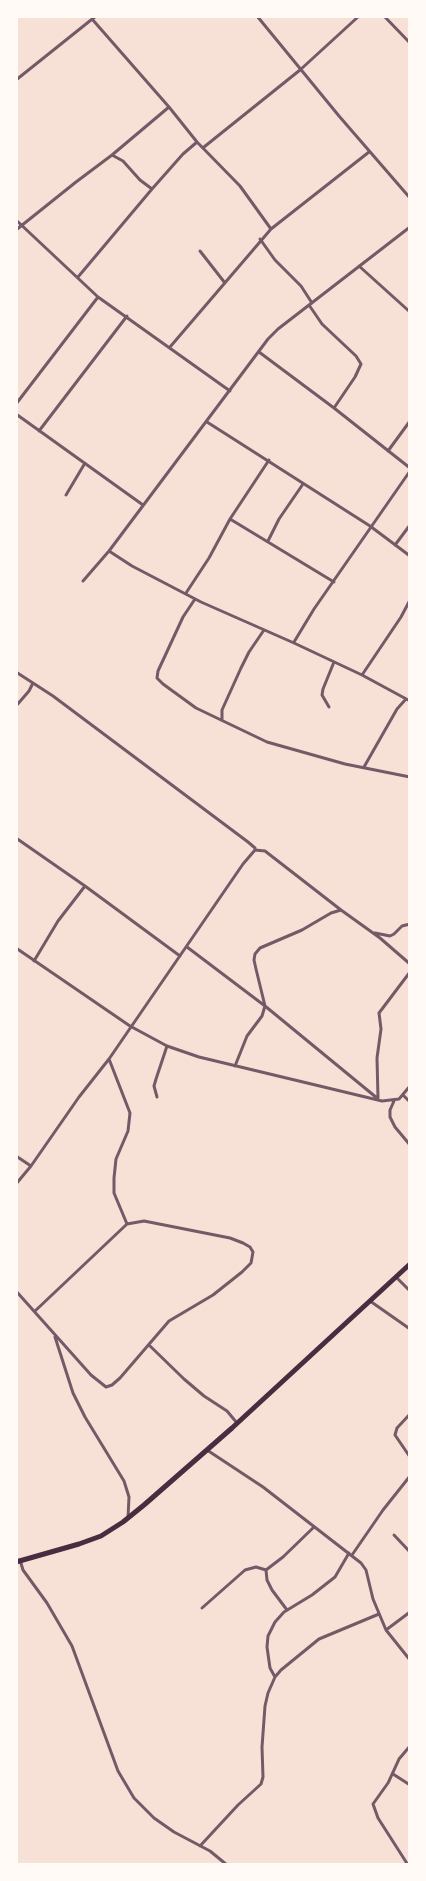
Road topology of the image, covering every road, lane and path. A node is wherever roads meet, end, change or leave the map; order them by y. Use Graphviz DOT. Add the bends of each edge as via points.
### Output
graph roads {
  1 [pos="96,16"];
  2 [pos="257,16"];
  3 [pos="359,16"];
  4 [pos="384,16"];
  5 [pos="92,20"];
  6 [pos="410,43"];
  7 [pos="300,70"];
  8 [pos="16,80"];
  9 [pos="169,106"];
  10 [pos="197,142"];
  11 [pos="204,147"];
  12 [pos="369,152"];
  13 [pos="112,155"];
  14 [pos="152,189"];
  15 [pos="410,198"];
  16 [pos="16,220"];
  17 [pos="21,226"];
  18 [pos="410,227"];
  19 [pos="271,228"];
  20 [pos="16,230"];
  21 [pos="260,239"];
  22 [pos="200,251"];
  23 [pos="359,266"];
  24 [pos="78,277"];
  25 [pos="225,283"];
  26 [pos="98,297"];
  27 [pos="311,304"];
  28 [pos="410,312"];
  29 [pos="127,316"];
  30 [pos="170,347"];
  31 [pos="259,352"];
  32 [pos="230,391"];
  33 [pos="16,404"];
  34 [pos="334,408"];
  35 [pos="16,414"];
  36 [pos="410,421"];
  37 [pos="207,422"];
  38 [pos="39,431"];
  39 [pos="388,451"];
  40 [pos="269,460"];
  41 [pos="85,463"];
  42 [pos="410,469"];
  43 [pos="303,484"];
  44 [pos="66,495"];
  45 [pos="143,505"];
  46 [pos="230,519"];
  47 [pos="410,525"];
  48 [pos="370,526"];
  49 [pos="268,541"];
  50 [pos="395,545"];
  51 [pos="109,551"];
  52 [pos="410,556"];
  53 [pos="83,581"];
  54 [pos="334,582"];
  55 [pos="186,593"];
  56 [pos="195,598"];
  57 [pos="410,600"];
  58 [pos="264,630"];
  59 [pos="294,642"];
  60 [pos="334,662"];
  61 [pos="16,672"];
  62 [pos="362,675"];
  63 [pos="33,683"];
  64 [pos="408,700"];
  65 [pos="16,706"];
  66 [pos="329,707"];
  67 [pos="222,720"];
  68 [pos="364,767"];
  69 [pos="410,777"];
  70 [pos="16,838"];
  71 [pos="255,850"];
  72 [pos="85,886"];
  73 [pos="341,910"];
  74 [pos="410,924"];
  75 [pos="372,932"];
  76 [pos="187,947"];
  77 [pos="16,948"];
  78 [pos="180,956"];
  79 [pos="34,961"];
  80 [pos="410,964"];
  81 [pos="410,972"];
  82 [pos="265,1006"];
  83 [pos="130,1026"];
  84 [pos="168,1046"];
  85 [pos="109,1059"];
  86 [pos="235,1066"];
  87 [pos="410,1086"];
  88 [pos="403,1095"];
  89 [pos="157,1097"];
  90 [pos="378,1099"];
  91 [pos="394,1101"];
  92 [pos="410,1102"];
  93 [pos="410,1145"];
  94 [pos="16,1156"];
  95 [pos="31,1166"];
  96 [pos="16,1184"];
  97 [pos="127,1224"];
  98 [pos="410,1264"];
  99 [pos="395,1277"];
  100 [pos="16,1291"];
  101 [pos="410,1291"];
  102 [pos="370,1301"];
  103 [pos="35,1311"];
  104 [pos="410,1329"];
  105 [pos="54,1334"];
  106 [pos="150,1345"];
  107 [pos="410,1414"];
  108 [pos="237,1423"];
  109 [pos="207,1450"];
  110 [pos="410,1457"];
  111 [pos="410,1476"];
  112 [pos="128,1518"];
  113 [pos="314,1527"];
  114 [pos="394,1535"];
  115 [pos="410,1552"];
  116 [pos="351,1554"];
  117 [pos="18,1561"];
  118 [pos="266,1570"];
  119 [pos="202,1608"];
  120 [pos="287,1610"];
  121 [pos="410,1612"];
  122 [pos="379,1614"];
  123 [pos="386,1630"];
  124 [pos="410,1660"];
  125 [pos="275,1677"];
  126 [pos="410,1746"];
  127 [pos="393,1774"];
  128 [pos="410,1785"];
  129 [pos="200,1846"];
  130 [pos="227,1865"];
  131 [pos="408,1865"];
  1 -- 5 [label="street"];
  2 -- 7 [label="street"];
  3 -- 7 [label="street"];
  4 -- 6 [label="street"];
  5 -- 8 [label="street"];
  5 -- 9 [label="street"];
  7 -- 11 [label="street"];
  7 -- 12 [label="street"];
  9 -- 10 [label="street"];
  9 -- 13 [label="street"];
  10 -- 11 [label="street"];
  10 -- 14 [label="street"];
  11 -- 19 [label="street" via="240,186"];
  12 -- 15 [label="street"];
  12 -- 19 [label="street"];
  13 -- 14 [label="street" via="123,161"];
  13 -- 17 [label="street"];
  14 -- 24 [label="street"];
  16 -- 17 [label="street"];
  17 -- 20 [label="street"];
  17 -- 24 [label="street"];
  18 -- 23 [label="street"];
  19 -- 21 [label="street"];
  21 -- 25 [label="street"];
  21 -- 27 [label="street" via="275,260 301,286"];
  22 -- 25 [label="street"];
  23 -- 27 [label="street"];
  23 -- 28 [label="street"];
  24 -- 26 [label="street"];
  25 -- 30 [label="street"];
  26 -- 29 [label="street"];
  26 -- 33 [label="street"];
  27 -- 31 [label="street" via="278,329"];
  27 -- 34 [label="street" via="322,324 361,364"];
  29 -- 30 [label="street"];
  29 -- 38 [label="street"];
  30 -- 32 [label="street"];
  31 -- 32 [label="street"];
  31 -- 34 [label="street"];
  32 -- 37 [label="street"];
  34 -- 39 [label="street"];
  35 -- 38 [label="street"];
  36 -- 39 [label="street"];
  37 -- 40 [label="street"];
  37 -- 45 [label="street"];
  38 -- 41 [label="street"];
  39 -- 42 [label="street"];
  40 -- 43 [label="street"];
  40 -- 46 [label="street"];
  41 -- 44 [label="street"];
  41 -- 45 [label="street"];
  42 -- 48 [label="street"];
  43 -- 48 [label="street"];
  43 -- 49 [label="street"];
  45 -- 51 [label="street"];
  46 -- 49 [label="street"];
  46 -- 55 [label="street"];
  47 -- 50 [label="street"];
  48 -- 50 [label="street"];
  48 -- 54 [label="street"];
  49 -- 54 [label="street"];
  50 -- 52 [label="street"];
  51 -- 53 [label="street"];
  51 -- 55 [label="street"];
  54 -- 59 [label="street"];
  55 -- 56 [label="street"];
  56 -- 58 [label="street"];
  56 -- 67 [label="street" via="183,617 157,678 196,708"];
  57 -- 62 [label="street"];
  58 -- 59 [label="street"];
  58 -- 67 [label="street" via="241,668 222,710"];
  59 -- 60 [label="street"];
  60 -- 62 [label="street"];
  60 -- 66 [label="street" via="322,689"];
  61 -- 63 [label="street"];
  62 -- 64 [label="street"];
  63 -- 65 [label="street"];
  63 -- 71 [label="street"];
  64 -- 68 [label="street" via="397,709"];
  67 -- 68 [label="street" via="267,742"];
  68 -- 69 [label="street"];
  70 -- 72 [label="street"];
  71 -- 73 [label="street" via="265,851"];
  71 -- 76 [label="street"];
  72 -- 78 [label="street"];
  72 -- 79 [label="street" via="58,921"];
  73 -- 75 [label="street"];
  73 -- 82 [label="street" via="260,948 254,960"];
  74 -- 75 [label="street" via="390,936"];
  75 -- 80 [label="street"];
  76 -- 78 [label="street"];
  76 -- 82 [label="street"];
  77 -- 79 [label="street"];
  78 -- 83 [label="street"];
  79 -- 83 [label="street"];
  81 -- 90 [label="street" via="379,1012"];
  82 -- 86 [label="street"];
  82 -- 90 [label="street"];
  83 -- 84 [label="street"];
  83 -- 85 [label="street"];
  84 -- 86 [label="street"];
  84 -- 89 [label="street" via="154,1086"];
  85 -- 95 [label="street"];
  85 -- 97 [label="street" via="130,1113 128,1131 116,1159 114,1178 114,1193"];
  86 -- 90 [label="street"];
  87 -- 88 [label="street"];
  88 -- 91 [label="street"];
  88 -- 92 [label="street"];
  90 -- 91 [label="street"];
  91 -- 93 [label="street" via="390,1117"];
  94 -- 95 [label="street"];
  95 -- 96 [label="street"];
  97 -- 103 [label="street"];
  97 -- 106 [label="street" via="144,1221 230,1238 250,1247 254,1257 242,1272 213,1295 169,1321"];
  98 -- 99 [label="main road"];
  99 -- 101 [label="street"];
  99 -- 102 [label="main road"];
  100 -- 103 [label="street"];
  102 -- 104 [label="street"];
  102 -- 108 [label="main road"];
  103 -- 105 [label="street"];
  105 -- 106 [label="street" via="106,1387 120,1378"];
  105 -- 112 [label="street" via="73,1393 124,1481"];
  106 -- 108 [label="street" via="184,1379 227,1411"];
  107 -- 110 [label="street" via="399,1424 395,1435"];
  108 -- 109 [label="main road"];
  109 -- 112 [label="main road"];
  109 -- 113 [label="street" via="263,1487"];
  111 -- 116 [label="street"];
  112 -- 117 [label="main road" via="100,1536"];
  113 -- 116 [label="street"];
  113 -- 118 [label="street"];
  114 -- 115 [label="street"];
  116 -- 120 [label="street" via="330,1582"];
  116 -- 122 [label="street" via="366,1570"];
  117 -- 129 [label="street" via="72,1646 118,1771 134,1798 154,1818"];
  118 -- 119 [label="street" via="256,1567 245,1570"];
  118 -- 120 [label="street" via="266,1580"];
  120 -- 125 [label="street" via="275,1622 268,1636 268,1660"];
  121 -- 123 [label="street"];
  122 -- 123 [label="street"];
  122 -- 125 [label="street" via="319,1639"];
  123 -- 124 [label="street"];
  125 -- 129 [label="street" via="265,1706 261,1784"];
  126 -- 127 [label="street"];
  127 -- 128 [label="street"];
  127 -- 131 [label="street" via="374,1809"];
  129 -- 130 [label="street"];
}
